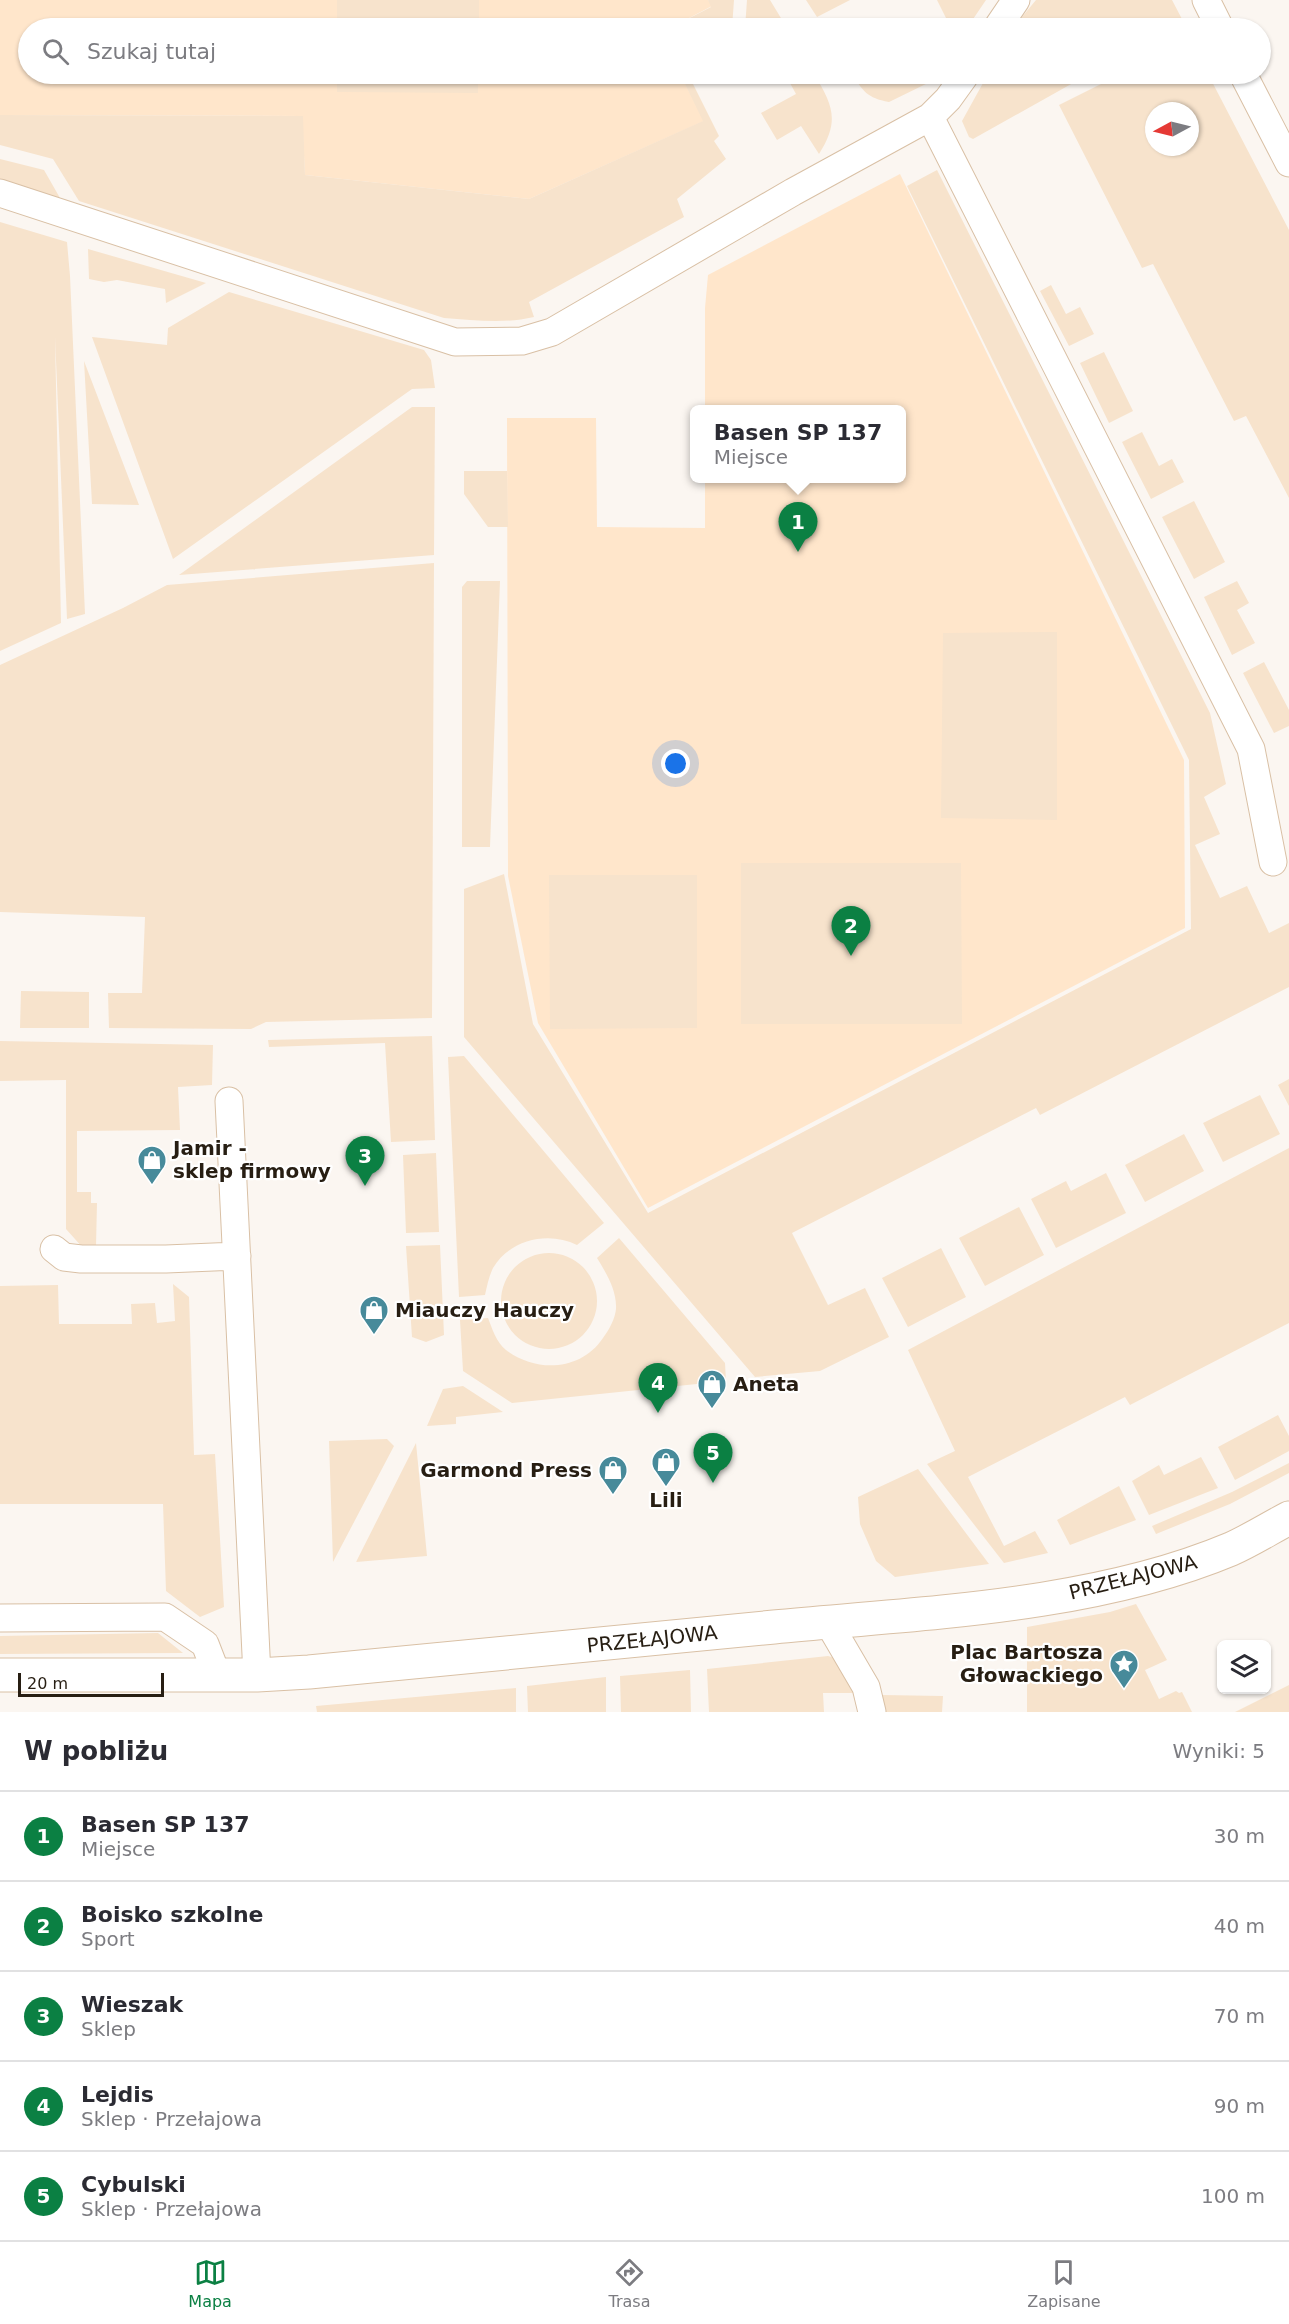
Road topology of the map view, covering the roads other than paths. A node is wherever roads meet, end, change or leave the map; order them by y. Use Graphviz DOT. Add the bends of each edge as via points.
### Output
graph roads {
  1 [pos="1016,0"];
  2 [pos="1206,0"];
  3 [pos="1004,18"];
  4 [pos="1215,18"];
  5 [pos="959,84"];
  6 [pos="1248,84"];
  7 [pos="930,117"];
  8 [pos="1289,163"];
  9 [pos="0,193"];
  10 [pos="1273,862"];
  11 [pos="229,1101"];
  12 [pos="54,1249"];
  13 [pos="237,1256"];
  14 [pos="1289,1518"];
  15 [pos="0,1618"];
  16 [pos="828,1622"];
  17 [pos="0,1675"];
  18 [pos="217,1675"];
  19 [pos="257,1676"];
  20 [pos="873,1712"];
  1 -- 3 [label="lane"];
  2 -- 4 [label="lane"];
  5 -- 7 [label="lane"];
  6 -- 8 [label="lane"];
  7 -- 9 [label="lane" via="552,332 522,341 455,342"];
  7 -- 10 [label="lane" via="1251,749"];
  11 -- 13 [label="lane"];
  12 -- 13 [label="lane" via="64,1257 91,1260"];
  13 -- 19 [label="lane"];
  14 -- 16 [label="street, PRZEŁAJOWA" via="1233,1548 1142,1578 1033,1600"];
  15 -- 18 [label="lane" via="165,1617 206,1644"];
  16 -- 19 [label="street, PRZEŁAJOWA"];
  16 -- 20 [label="lane" via="866,1687"];
  17 -- 18 [label="street, PRZEŁAJOWA"];
  18 -- 19 [label="street, PRZEŁAJOWA"];
}
